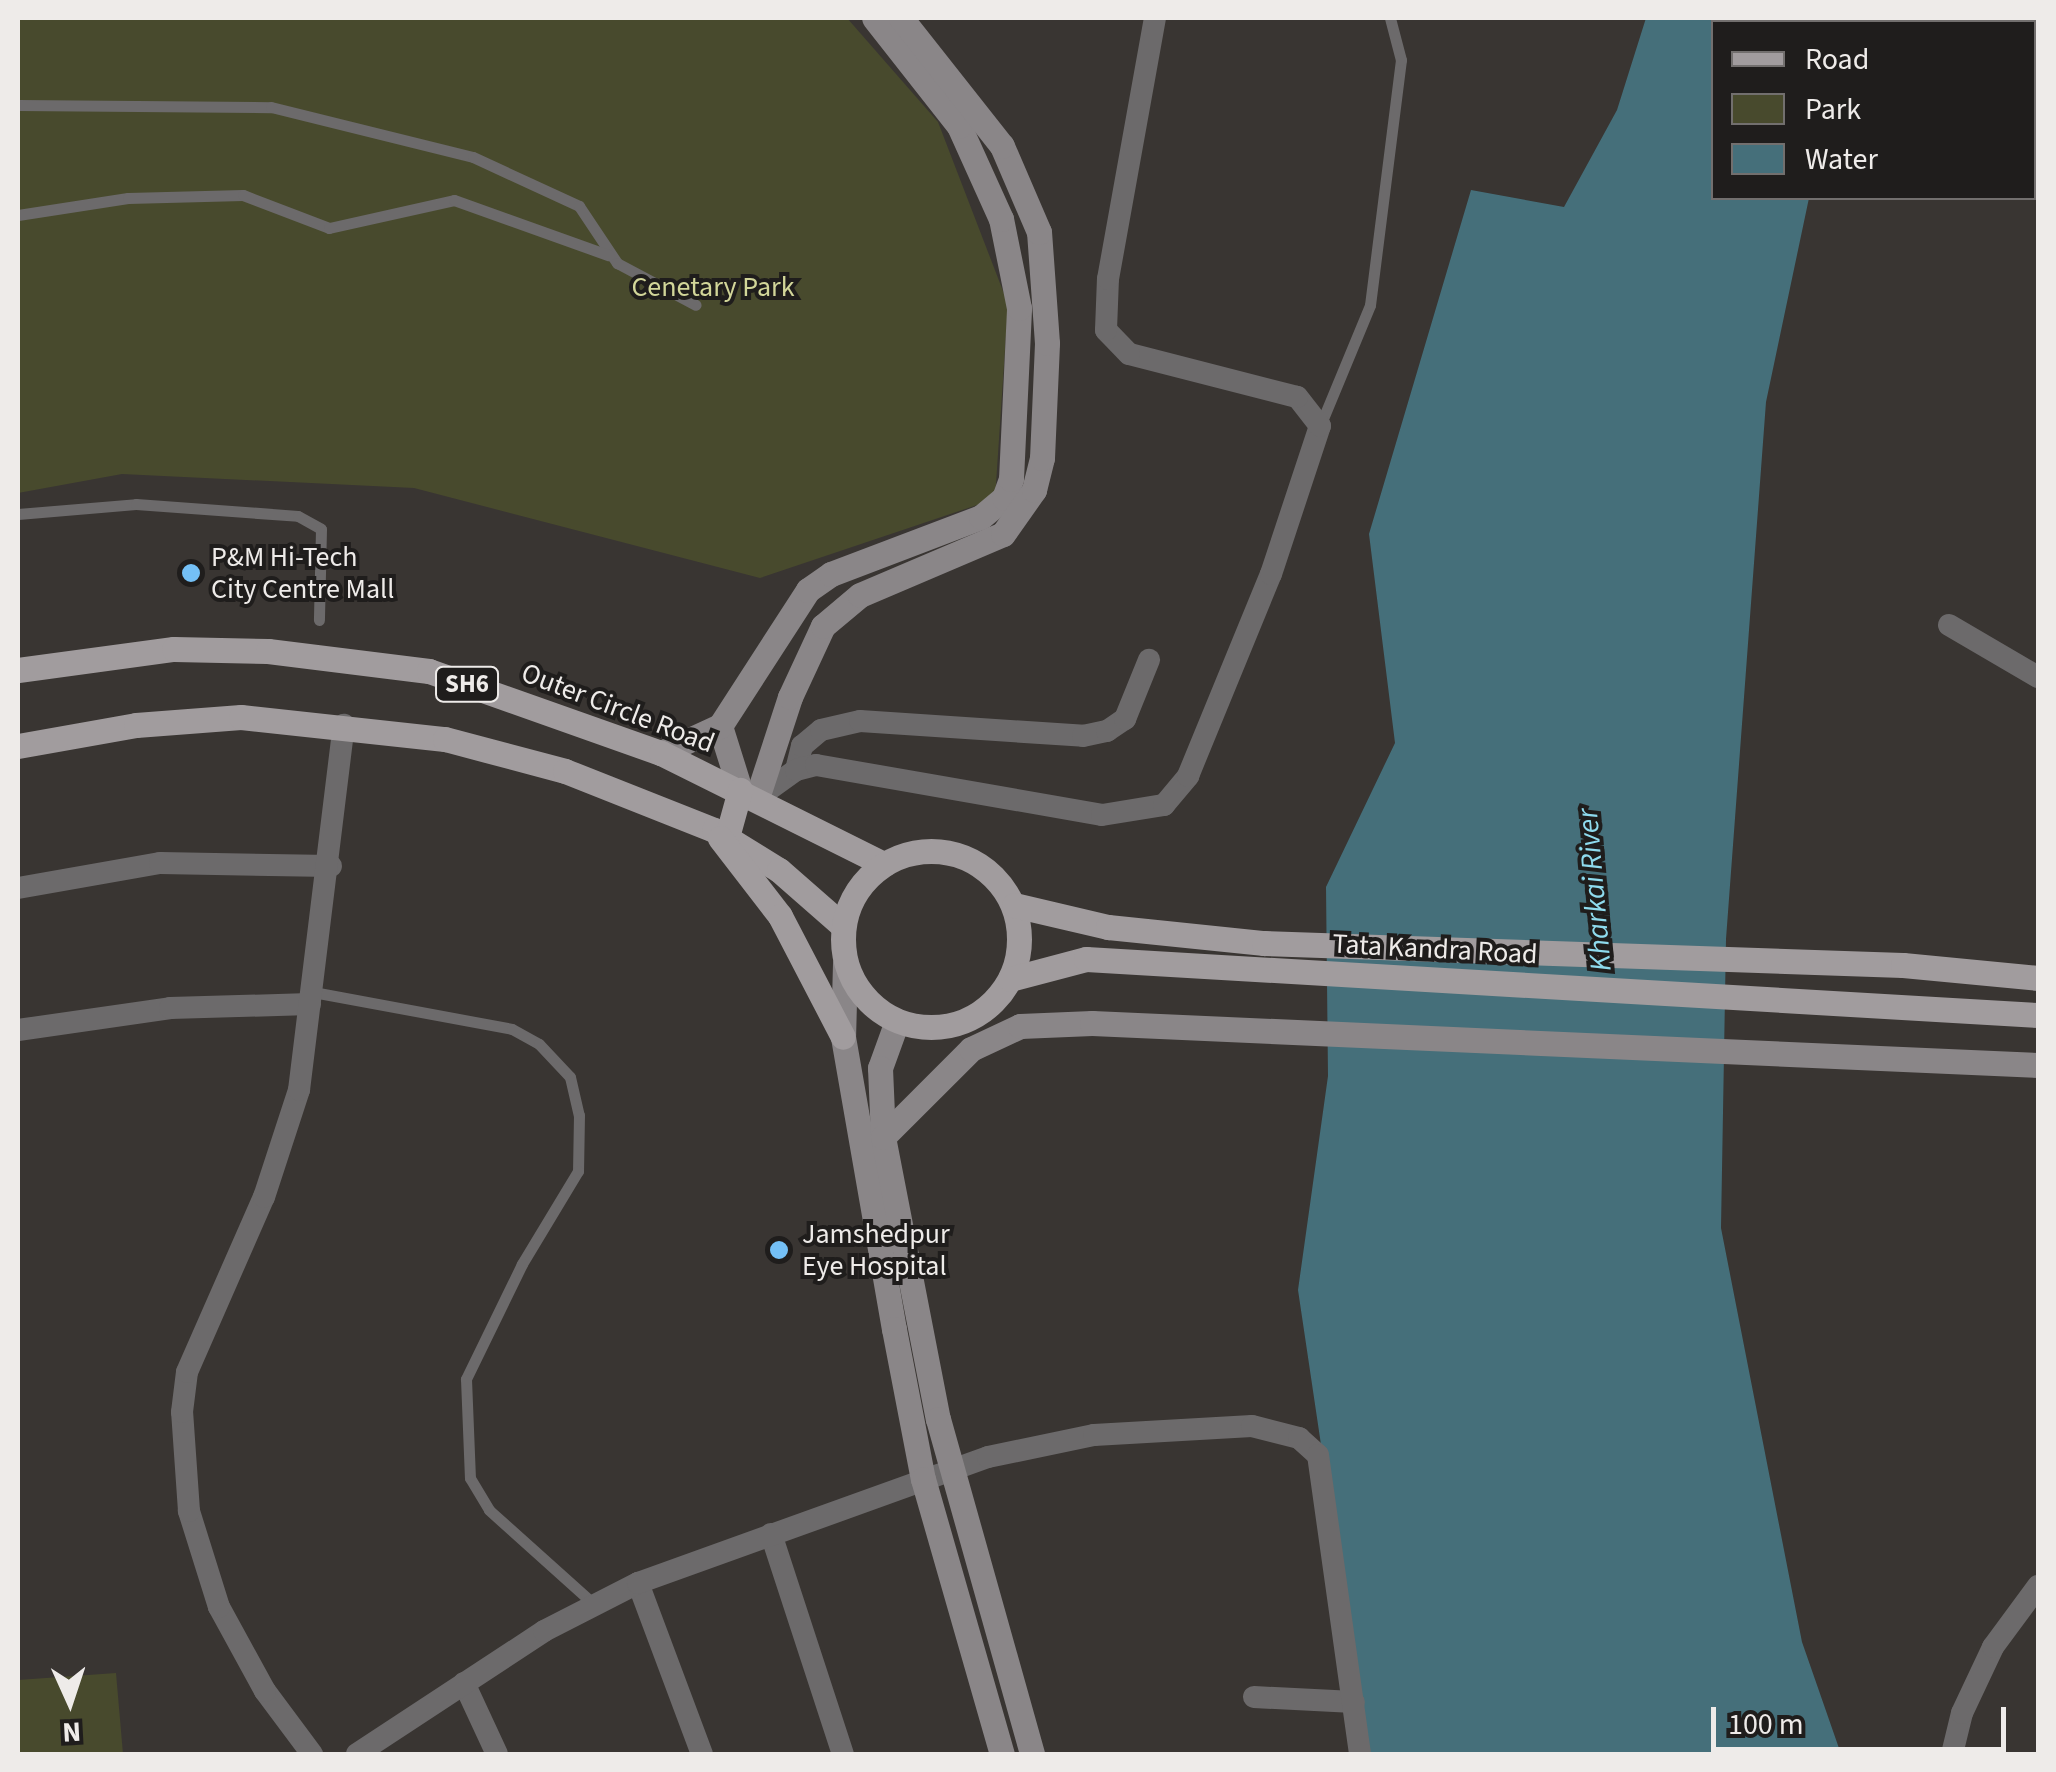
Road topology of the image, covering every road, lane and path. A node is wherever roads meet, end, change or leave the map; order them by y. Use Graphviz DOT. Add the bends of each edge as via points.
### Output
graph roads {
  1 [pos="874,18"];
  2 [pos="901,18"];
  3 [pos="1155,18"];
  4 [pos="1390,18"];
  5 [pos="18,105"];
  6 [pos="18,215"];
  7 [pos="608,255"];
  8 [pos="696,305"];
  9 [pos="1320,426"];
  10 [pos="18,514"];
  11 [pos="319,620"];
  12 [pos="783,625"];
  13 [pos="1948,625"];
  14 [pos="814,642"];
  15 [pos="1150,660"];
  16 [pos="18,670"];
  17 [pos="2038,677"];
  18 [pos="344,725"];
  19 [pos="720,726"];
  20 [pos="18,746"];
  21 [pos="661,753"];
  22 [pos="796,770"];
  23 [pos="749,794"];
  24 [pos="720,833"];
  25 [pos="884,864"];
  26 [pos="331,866"];
  27 [pos="18,888"];
  28 [pos="1014,905"];
  29 [pos="843,926"];
  30 [pos="846,964"];
  31 [pos="2038,978"];
  32 [pos="1010,979"];
  33 [pos="311,998"];
  34 [pos="2038,1015"];
  35 [pos="897,1021"];
  36 [pos="18,1030"];
  37 [pos="843,1037"];
  38 [pos="2038,1065"];
  39 [pos="883,1137"];
  40 [pos="952,1471"];
  41 [pos="924,1478"];
  42 [pos="772,1534"];
  43 [pos="638,1582"];
  44 [pos="2038,1586"];
  45 [pos="595,1604"];
  46 [pos="464,1684"];
  47 [pos="1254,1698"];
  48 [pos="1354,1702"];
  49 [pos="312,1754"];
  50 [pos="357,1754"];
  51 [pos="497,1754"];
  52 [pos="702,1754"];
  53 [pos="843,1754"];
  54 [pos="1002,1754"];
  55 [pos="1032,1754"];
  56 [pos="1360,1754"];
  57 [pos="1952,1754"];
  1 -- 12 [label="street" via="959,126 1002,219 1019,308 1011,479 1004,498 981,518 831,574 808,590"];
  2 -- 14 [label="street" via="1002,146 1039,232 1046,343 1042,458 1034,490 1004,534 860,595"];
  3 -- 9 [label="street" via="1108,280 1106,330 1129,354 1297,397"];
  4 -- 9 [label="lane" via="1401,60 1370,305"];
  5 -- 7 [label="lane" via="304,110 473,157 550,188 593,218"];
  6 -- 7 [label="lane" via="128,198 243,195 330,228 454,200"];
  7 -- 8 [label="lane"];
  9 -- 22 [label="street" via="1271,574 1188,776 1164,804 1102,815 816,766"];
  10 -- 11 [label="lane" via="136,504 258,511 313,522 324,546"];
  12 -- 14 [label="street"];
  12 -- 19 [label="street" via="763,667"];
  13 -- 17 [label="street"];
  14 -- 23 [label="street"];
  15 -- 22 [label="street" via="1124,720 1107,731 1083,736 860,720 821,730 802,746"];
  16 -- 21 [label="main road, Outer Circle Road / SH6" via="174,650 349,660 429,671"];
  18 -- 20 [label="main road, SH6" via="241,717 136,725"];
  18 -- 24 [label="main road, SH6" via="446,739 565,772"];
  18 -- 26 [label="street"];
  19 -- 21 [label="street"];
  19 -- 23 [label="street"];
  21 -- 23 [label="main road, Outer Circle Road / SH6"];
  22 -- 23 [label="street"];
  23 -- 24 [label="main road"];
  23 -- 25 [label="main road, Outer Circle Road / SH6"];
  24 -- 29 [label="main road, SH6" via="779,870"];
  24 -- 37 [label="main road" via="780,916"];
  25 -- 28 [label="main road" via="920,851 958,854 992,874"];
  25 -- 29 [label="main road" via="856,890"];
  26 -- 27 [label="street" via="160,863"];
  26 -- 33 [label="street"];
  28 -- 31 [label="main road" via="1108,928 1264,943 1903,965"];
  28 -- 32 [label="main road" via="1020,942"];
  29 -- 30 [label="main road"];
  30 -- 35 [label="main road" via="866,997"];
  30 -- 37 [label="street"];
  32 -- 34 [label="main road, Tata Kandra Road" via="1086,959 1905,1002"];
  32 -- 35 [label="main road" via="988,1007 958,1023 923,1027"];
  33 -- 36 [label="street" via="170,1008"];
  33 -- 45 [label="lane" via="512,1029 539,1044 570,1078 578,1171 522,1264 466,1379 470,1478 489,1510"];
  33 -- 49 [label="street" via="288,1133 188,1372 180,1456 188,1510 219,1607"];
  35 -- 39 [label="street" via="880,1068"];
  37 -- 41 [label="street"];
  38 -- 39 [label="street" via="1240,1034 1092,1022 1020,1026 971,1049"];
  39 -- 40 [label="street"];
  40 -- 41 [label="street"];
  40 -- 48 [label="street" via="1094,1435 1252,1426 1298,1438 1318,1455 1327,1484"];
  40 -- 55 [label="street"];
  41 -- 42 [label="street"];
  41 -- 54 [label="street"];
  42 -- 43 [label="street"];
  42 -- 53 [label="street"];
  43 -- 45 [label="street"];
  43 -- 52 [label="street"];
  44 -- 57 [label="street" via="1993,1646"];
  45 -- 46 [label="street"];
  46 -- 50 [label="street"];
  46 -- 51 [label="street"];
  47 -- 48 [label="street"];
  48 -- 56 [label="street"];
}
